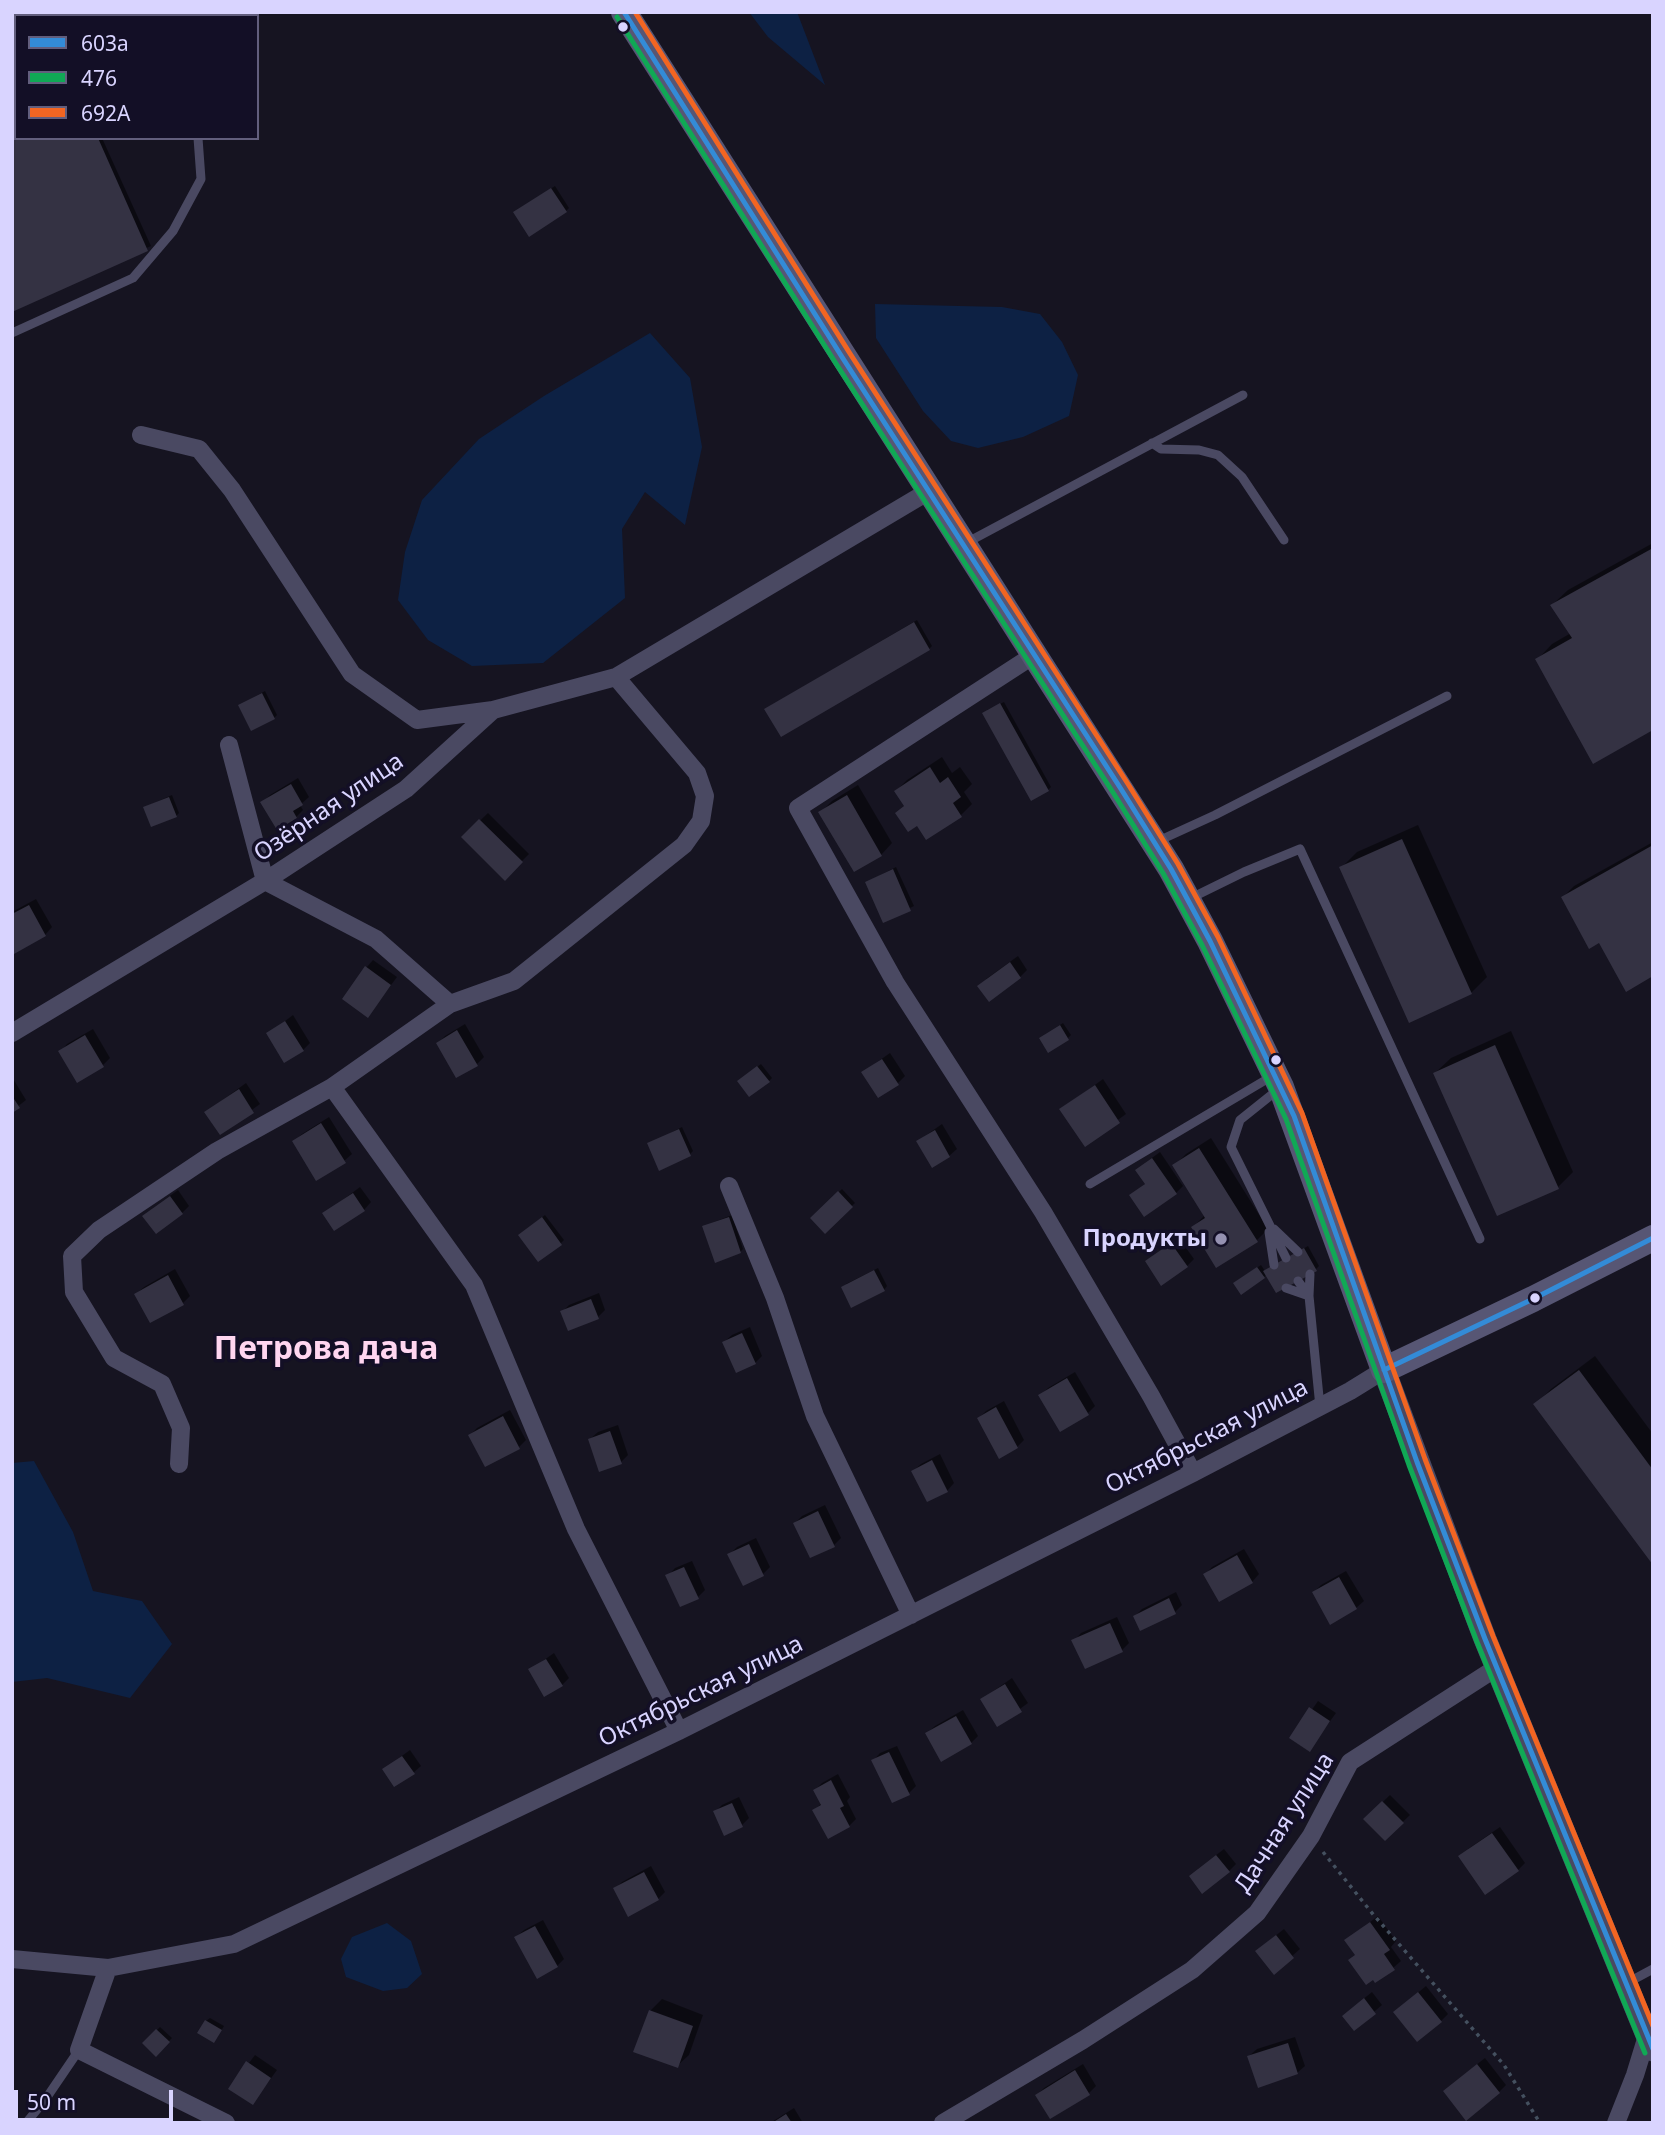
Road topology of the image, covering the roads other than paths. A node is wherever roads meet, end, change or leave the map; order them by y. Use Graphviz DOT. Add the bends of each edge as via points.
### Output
graph roads {
  1 [pos="624,12"];
  2 [pos="198,140"];
  3 [pos="12,333"];
  4 [pos="1243,395"];
  5 [pos="141,435"];
  6 [pos="1152,443"];
  7 [pos="929,491"];
  8 [pos="1284,540"];
  9 [pos="964,544"];
  10 [pos="1034,655"];
  11 [pos="616,677"];
  12 [pos="1447,696"];
  13 [pos="493,710"];
  14 [pos="229,746"];
  15 [pos="1154,843"];
  16 [pos="265,881"];
  17 [pos="1188,900"];
  18 [pos="450,1004"];
  19 [pos="12,1033"];
  20 [pos="1278,1080"];
  21 [pos="332,1087"];
  22 [pos="1090,1184"];
  23 [pos="729,1186"];
  24 [pos="1267,1223"];
  25 [pos="1653,1238"];
  26 [pos="1480,1239"];
  27 [pos="1297,1252"];
  28 [pos="1286,1258"];
  29 [pos="1274,1265"];
  30 [pos="1310,1274"];
  31 [pos="1298,1281"];
  32 [pos="1286,1288"];
  33 [pos="1309,1296"];
  34 [pos="1384,1370"];
  35 [pos="1320,1407"];
  36 [pos="179,1464"];
  37 [pos="1193,1473"];
  38 [pos="911,1615"];
  39 [pos="1496,1668"];
  40 [pos="679,1731"];
  41 [pos="12,1959"];
  42 [pos="108,1968"];
  43 [pos="1653,1969"];
  44 [pos="1627,1983"];
  45 [pos="1650,2043"];
  46 [pos="79,2050"];
  47 [pos="26,2123"];
  48 [pos="226,2123"];
  49 [pos="943,2123"];
  50 [pos="1616,2123"];
  1 -- 7 [label="main road"];
  2 -- 3 [label="lane" via="201,179 173,232 133,278"];
  4 -- 6 [label="lane"];
  5 -- 13 [label="street" via="199,449 232,490 352,674 417,720"];
  6 -- 8 [label="lane" via="1161,449 1218,455 1242,477"];
  6 -- 9 [label="lane"];
  7 -- 9 [label="main road"];
  7 -- 11 [label="street, Озёрная улица"];
  9 -- 10 [label="main road"];
  10 -- 15 [label="main road"];
  10 -- 37 [label="street" via="798,808 895,982 1043,1212"];
  11 -- 13 [label="street, Озёрная улица"];
  11 -- 18 [label="street" via="697,773 705,796 701,821 684,845 514,981"];
  12 -- 15 [label="lane"];
  13 -- 16 [label="street, Озёрная улица" via="406,789"];
  14 -- 16 [label="street"];
  15 -- 17 [label="main road"];
  16 -- 18 [label="street" via="376,939"];
  16 -- 19 [label="street, Озёрная улица"];
  17 -- 20 [label="main road"];
  17 -- 26 [label="lane" via="1300,849"];
  18 -- 21 [label="street"];
  20 -- 22 [label="lane"];
  20 -- 24 [label="lane" via="1240,1120 1231,1147"];
  20 -- 34 [label="main road"];
  21 -- 36 [label="street" via="217,1151 99,1230 72,1256 74,1292 114,1359 162,1384 181,1428"];
  21 -- 40 [label="street" via="474,1285 576,1529"];
  23 -- 38 [label="street" via="816,1416"];
  24 -- 27 [label="lane"];
  24 -- 28 [label="lane"];
  24 -- 29 [label="lane"];
  25 -- 34 [label="main road"];
  30 -- 33 [label="lane"];
  31 -- 33 [label="lane"];
  32 -- 33 [label="lane"];
  33 -- 35 [label="lane"];
  34 -- 35 [label="street, Октябрьская улица"];
  34 -- 39 [label="street"];
  35 -- 37 [label="street, Октябрьская улица"];
  37 -- 38 [label="street, Октябрьская улица"];
  38 -- 40 [label="street, Октябрьская улица"];
  39 -- 44 [label="street"];
  39 -- 49 [label="street, Дачная улица" via="1350,1762 1311,1836 1256,1913 1192,1970"];
  40 -- 42 [label="street, Октябрьская улица" via="234,1944"];
  41 -- 42 [label="street, Октябрьская улица"];
  42 -- 46 [label="street"];
  43 -- 44 [label="lane"];
  44 -- 45 [label="street"];
  45 -- 50 [label="street"];
  46 -- 47 [label="lane"];
  46 -- 48 [label="street"];
}
